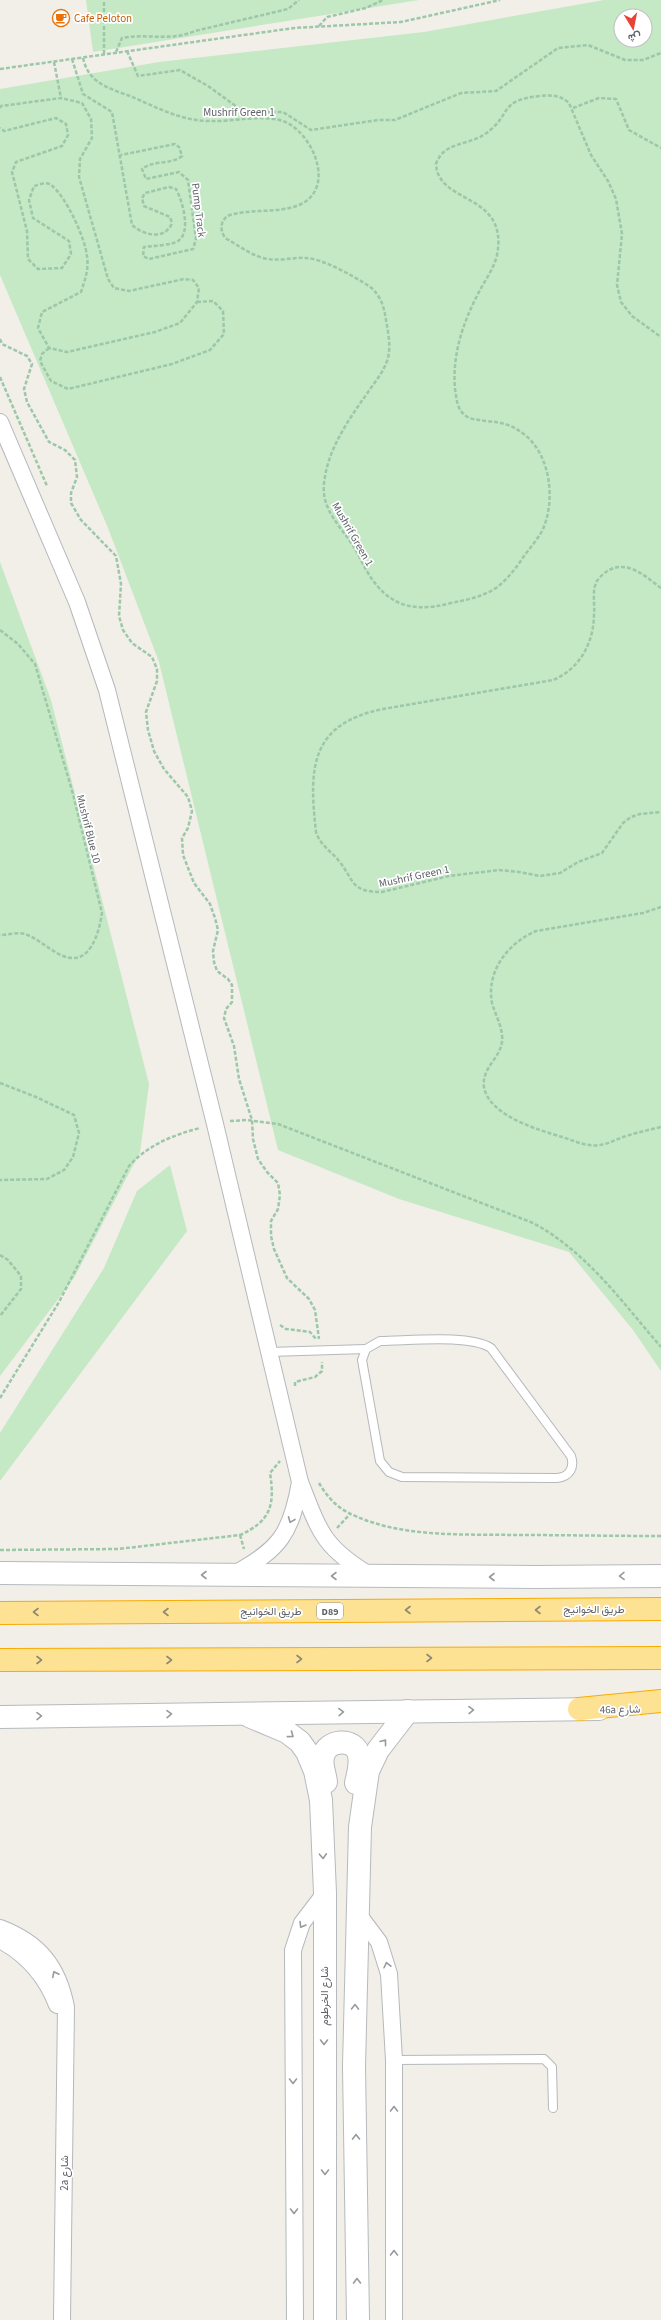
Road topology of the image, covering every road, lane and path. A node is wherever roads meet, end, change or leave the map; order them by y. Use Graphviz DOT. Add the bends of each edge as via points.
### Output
graph roads {
  1 [pos="104,0"];
  2 [pos="299,0"];
  3 [pos="383,0"];
  4 [pos="500,0"];
  5 [pos="319,26"];
  6 [pos="126,51"];
  7 [pos="116,52"];
  8 [pos="661,52"];
  9 [pos="104,54"];
  10 [pos="83,58"];
  11 [pos="72,59"];
  12 [pos="54,62"];
  13 [pos="0,69"];
  14 [pos="60,98"];
  15 [pos="0,108"];
  16 [pos="572,108"];
  17 [pos="0,128"];
  18 [pos="661,148"];
  19 [pos="121,155"];
  20 [pos="197,302"];
  21 [pos="661,337"];
  22 [pos="0,339"];
  23 [pos="49,348"];
  24 [pos="0,422"];
  25 [pos="661,588"];
  26 [pos="0,630"];
  27 [pos="661,812"];
  28 [pos="661,907"];
  29 [pos="0,935"];
  30 [pos="0,1083"];
  31 [pos="252,1120"];
  32 [pos="215,1124"];
  33 [pos="661,1127"];
  34 [pos="0,1180"];
  35 [pos="0,1255"];
  36 [pos="0,1316"];
  37 [pos="661,1347"];
  38 [pos="366,1349"];
  39 [pos="321,1351"];
  40 [pos="269,1352"];
  41 [pos="294,1392"];
  42 [pos="0,1398"];
  43 [pos="294,1457"];
  44 [pos="316,1479"];
  45 [pos="300,1482"];
  46 [pos="661,1536"];
  47 [pos="0,1550"];
  48 [pos="0,1574"];
  49 [pos="232,1576"];
  50 [pos="372,1576"];
  51 [pos="661,1576"];
  52 [pos="661,1609"];
  53 [pos="0,1613"];
  54 [pos="661,1658"];
  55 [pos="0,1660"];
  56 [pos="661,1701"];
  57 [pos="661,1709"];
  58 [pos="579,1710"];
  59 [pos="408,1711"];
  60 [pos="243,1713"];
  61 [pos="0,1717"];
  62 [pos="321,1823"];
  63 [pos="360,1827"];
  64 [pos="325,1893"];
  65 [pos="358,1914"];
  66 [pos="0,1928"];
  67 [pos="0,1940"];
  68 [pos="26,1948"];
  69 [pos="394,2060"];
  70 [pos="554,2108"];
  71 [pos="62,2320"];
  72 [pos="295,2320"];
  73 [pos="325,2320"];
  74 [pos="358,2320"];
  75 [pos="394,2320"];
  1 -- 9 [label="path"];
  2 -- 7 [label="path" via="288,9 183,36 169,38 136,35 122,38"];
  3 -- 5 [label="path" via="366,8 327,17"];
  4 -- 5 [label="path" via="401,22"];
  5 -- 6 [label="path"];
  6 -- 7 [label="path"];
  6 -- 8 [label="path" via="138,76 180,70 244,112 283,112 310,130 395,120 461,93 496,91 558,48 588,45 625,60 643,60"];
  7 -- 9 [label="path"];
  9 -- 10 [label="path"];
  10 -- 11 [label="path"];
  10 -- 16 [label="path, Mushrif Green 1" via="88,71 98,82 169,113 210,121 273,119 298,129 309,142 316,159 318,177 311,196 293,207 227,216 223,221 222,232 225,238 262,258 303,258 320,261 370,287 380,298 389,338 387,359 382,372 339,436 326,475 324,493 328,511 352,545 372,582 393,600 419,607 436,607 478,597 501,584 542,532 549,498 544,463 533,443 508,424 469,418 457,405 454,369 457,346 493,266 498,243 497,231 489,214 475,202 439,180 436,164 444,150 485,134 509,106 519,99 552,95 564,99"];
  11 -- 12 [label="path"];
  11 -- 19 [label="path, Pump Track" via="83,94 112,112"];
  12 -- 13 [label="path"];
  12 -- 14 [label="path"];
  14 -- 15 [label="path"];
  14 -- 20 [label="path" via="82,103 91,119 92,138 80,159 79,177 108,279 114,288 129,291 184,279 193,280 198,288"];
  16 -- 18 [label="path" via="599,98 616,99 629,130"];
  16 -- 21 [label="path" via="587,146 616,199 622,234 618,294 626,310"];
  17 -- 23 [label="path" via="4,131 56,118 66,124 68,135 62,146 16,162 12,172 27,231 28,259 38,269 62,268 71,254 69,241 33,218 29,200 34,186 45,183 51,185 73,213 87,255 87,273 81,292 42,312 38,328"];
  19 -- 19 [label="path, Pump Track" via="132,225 139,231 149,235 164,232 170,229 172,223 170,217 144,206 142,198 145,193 169,187 176,189 180,198 185,231 182,237 177,242 144,247 143,256 149,259 193,249 196,238 188,180 179,172 146,179 142,169 146,165 177,160 182,156 179,147 176,144"];
  20 -- 23 [label="path" via="180,323 155,332 67,352"];
  20 -- 23 [label="path" via="213,301 223,311 224,334 210,350 172,364 68,389 51,380 40,361 42,354"];
  22 -- 31 [label="path" via="2,344 27,356 32,364 24,389 27,402 50,442 65,450 75,460 77,477 71,493 71,503 81,520 116,556 121,584 120,616 123,630 132,643 152,657 157,669 157,681 146,712 148,730 154,751 164,769 188,797 192,811 188,828 182,838 182,847 194,883 210,904 215,918 218,930 213,951 214,962 218,971 232,985 232,1002 226,1009 224,1018 234,1046 239,1079"];
  24 -- 32 [label="street" via="77,602 108,690"];
  25 -- 27 [label="path, Mushrif Green 1" via="634,569 619,567 605,572 596,584 591,639 569,672 553,680 383,709 357,716 345,723 326,741 318,753 312,781 318,839 340,862 354,884 374,892 449,876 499,870 550,876 602,853 623,823 631,817"];
  26 -- 29 [label="path, Mushrif Blue 10" via="18,644 35,664 73,794 102,913 92,948 77,957 63,956 45,943 23,933"];
  28 -- 33 [label="path" via="643,913 536,931 517,941 498,965 492,988 492,1002 501,1027 502,1042 498,1056 487,1069 484,1084 489,1099 511,1116 533,1129 579,1144 601,1145"];
  30 -- 34 [label="path" via="74,1115 79,1133 73,1157 64,1170 47,1179"];
  31 -- 32 [label="path"];
  31 -- 37 [label="path" via="278,1124 518,1216 548,1231 587,1262"];
  31 -- 39 [label="path" via="258,1159 278,1183 278,1208 271,1220 274,1249 287,1278 309,1299 315,1310"];
  32 -- 40 [label="street"];
  32 -- 42 [label="path" via="163,1140 138,1156 129,1166 59,1302"];
  35 -- 36 [label="path" via="8,1260 21,1276 20,1289"];
  38 -- 38 [label="lane" via="362,1367 380,1461 389,1472 402,1477 557,1478 562,1478 570,1472 573,1466 571,1456 497,1354 484,1344 470,1341 380,1341"];
  38 -- 39 [label="lane"];
  39 -- 40 [label="lane"];
  39 -- 41 [label="path" via="322,1371 315,1377 295,1382"];
  40 -- 43 [label="street"];
  43 -- 45 [label="street"];
  43 -- 47 [label="path" via="279,1462 270,1473 272,1501 265,1517 253,1529 240,1535 118,1549"];
  44 -- 46 [label="path" via="327,1494 350,1514 376,1523 411,1530 458,1534"];
  45 -- 49 [label="street, one-way" via="294,1515 284,1535 261,1559"];
  45 -- 50 [label="street" via="326,1540 343,1558"];
  49 -- 48 [label="main road, one-way"];
  50 -- 49 [label="main road, one-way"];
  51 -- 50 [label="main road, one-way"];
  52 -- 53 [label="highway, طريق الخوانيج / D89, one-way"];
  55 -- 54 [label="highway, one-way"];
  56 -- 58 [label="highway"];
  57 -- 58 [label="main road, 46a شارع"];
  59 -- 58 [label="main road, 46a شارع, one-way"];
  60 -- 59 [label="main road, 46a شارع, one-way"];
  63 -- 59 [label="main road, one-way" via="368,1771 378,1750"];
  61 -- 60 [label="main road, 46a شارع, one-way"];
  60 -- 62 [label="main road, شارع الخرطوم, one-way" via="287,1732 300,1742 315,1771"];
  62 -- 63 [label="main road" via="328,1802 322,1759 328,1746 342,1742 356,1748 359,1754 354,1800"];
  62 -- 64 [label="main road, شارع الخرطوم, one-way"];
  63 -- 65 [label="main road"];
  64 -- 72 [label="street, one-way" via="302,1923 293,1950"];
  64 -- 73 [label="main road, شارع الخرطوم, one-way"];
  69 -- 65 [label="street, one-way" via="389,1974 379,1942"];
  74 -- 65 [label="main road, one-way" via="354,2066"];
  66 -- 68 [label="street"];
  67 -- 68 [label="street"];
  68 -- 71 [label="street, 2a شارع" via="49,1963 57,1976 66,2007"];
  69 -- 70 [label="lane" via="544,2060 552,2067"];
  75 -- 69 [label="street, one-way"];
}
